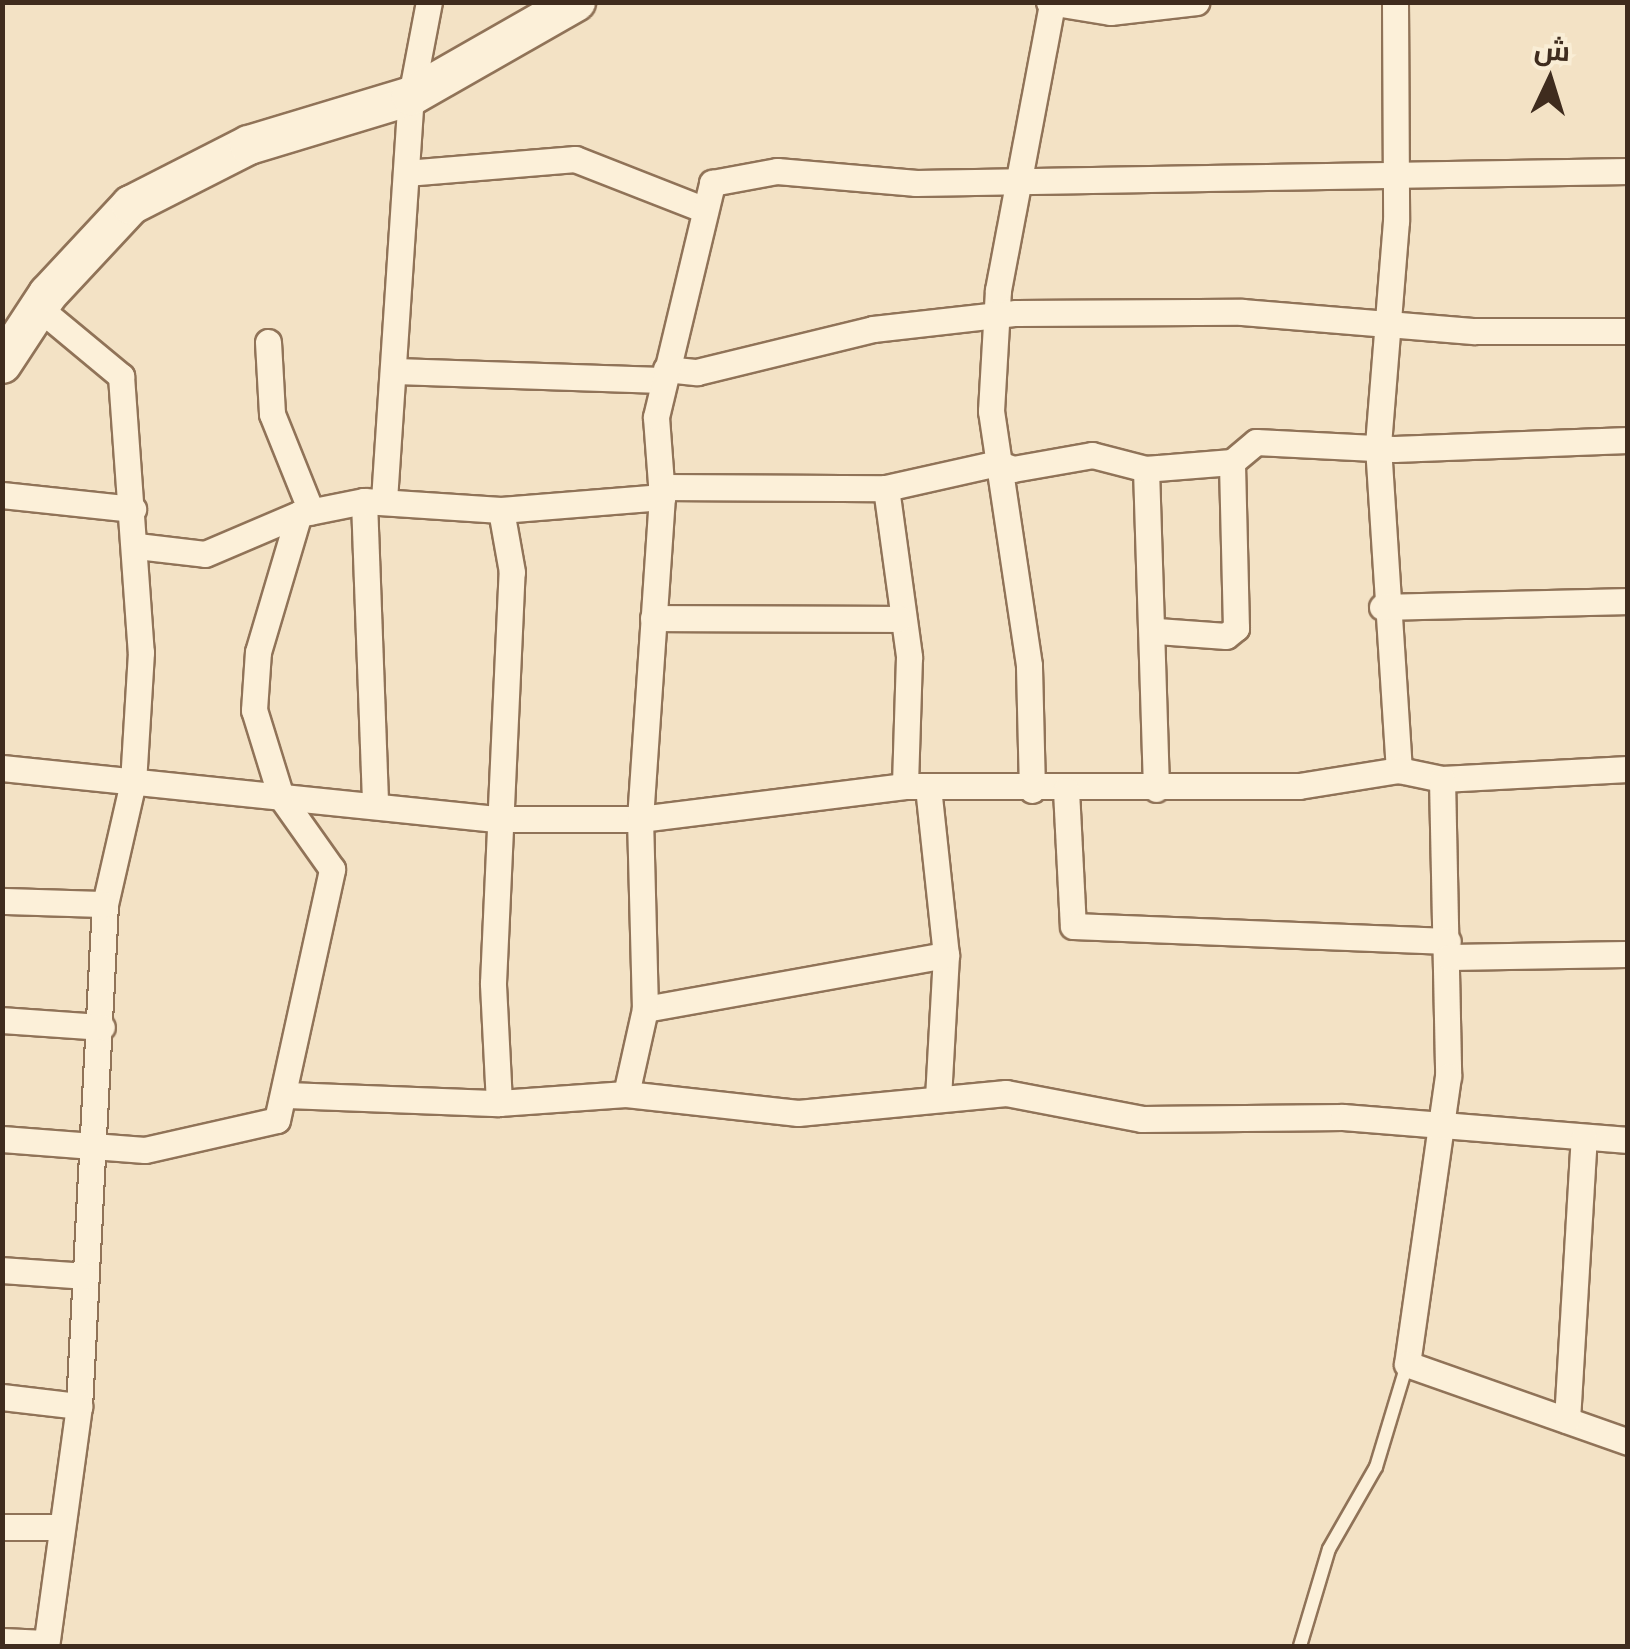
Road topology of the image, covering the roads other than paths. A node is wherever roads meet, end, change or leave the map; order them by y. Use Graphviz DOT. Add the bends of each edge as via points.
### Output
graph roads {
  1 [pos="430,2"];
  2 [pos="576,2"];
  3 [pos="1196,2"];
  4 [pos="1395,2"];
  5 [pos="1050,4"];
  6 [pos="411,96"];
  7 [pos="1628,171"];
  8 [pos="406,173"];
  9 [pos="1393,179"];
  10 [pos="1016,180"];
  11 [pos="700,208"];
  12 [pos="39,308"];
  13 [pos="1386,317"];
  14 [pos="996,322"];
  15 [pos="1628,331"];
  16 [pos="268,342"];
  17 [pos="2,364"];
  18 [pos="392,371"];
  19 [pos="665,375"];
  20 [pos="1628,440"];
  21 [pos="1378,446"];
  22 [pos="998,462"];
  23 [pos="1232,462"];
  24 [pos="1146,468"];
  25 [pos="886,488"];
  26 [pos="661,492"];
  27 [pos="2,495"];
  28 [pos="374,500"];
  29 [pos="132,508"];
  30 [pos="500,510"];
  31 [pos="305,512"];
  32 [pos="138,546"];
  33 [pos="1628,601"];
  34 [pos="1382,608"];
  35 [pos="653,618"];
  36 [pos="899,619"];
  37 [pos="1157,631"];
  38 [pos="2,768"];
  39 [pos="1628,769"];
  40 [pos="1399,770"];
  41 [pos="1442,779"];
  42 [pos="133,782"];
  43 [pos="916,786"];
  44 [pos="1156,789"];
  45 [pos="1032,790"];
  46 [pos="1066,790"];
  47 [pos="281,797"];
  48 [pos="375,803"];
  49 [pos="498,818"];
  50 [pos="640,819"];
  51 [pos="2,901"];
  52 [pos="106,904"];
  53 [pos="1448,949"];
  54 [pos="1628,954"];
  55 [pos="946,955"];
  56 [pos="645,1010"];
  57 [pos="2,1020"];
  58 [pos="102,1027"];
  59 [pos="626,1094"];
  60 [pos="287,1095"];
  61 [pos="938,1099"];
  62 [pos="499,1103"];
  63 [pos="1443,1125"];
  64 [pos="1584,1138"];
  65 [pos="2,1139"];
  66 [pos="1628,1140"];
  67 [pos="98,1142"];
  68 [pos="2,1270"];
  69 [pos="85,1276"];
  70 [pos="1407,1364"];
  71 [pos="2,1397"];
  72 [pos="79,1406"];
  73 [pos="1567,1420"];
  74 [pos="1628,1442"];
  75 [pos="2,1526"];
  76 [pos="60,1527"];
  77 [pos="2,1641"];
  78 [pos="46,1645"];
  79 [pos="1300,1646"];
  1 -- 6 [label="street"];
  2 -- 6 [label="street"];
  3 -- 5 [label="street" via="1110,12"];
  4 -- 9 [label="street"];
  5 -- 10 [label="street"];
  6 -- 8 [label="street"];
  6 -- 12 [label="street" via="250,145 131,205"];
  7 -- 9 [label="street"];
  8 -- 11 [label="street" via="575,160"];
  8 -- 18 [label="street"];
  9 -- 10 [label="street"];
  9 -- 13 [label="street"];
  10 -- 11 [label="street" via="722,175"];
  10 -- 14 [label="street"];
  11 -- 19 [label="street"];
  12 -- 17 [label="street"];
  12 -- 29 [label="street" via="122,376"];
  13 -- 14 [label="street" via="1016,313"];
  13 -- 15 [label="street" via="1475,331"];
  13 -- 21 [label="street"];
  14 -- 19 [label="street" via="908,323"];
  14 -- 22 [label="street"];
  16 -- 31 [label="street" via="272,414"];
  18 -- 19 [label="street"];
  18 -- 28 [label="street"];
  19 -- 26 [label="street"];
  20 -- 21 [label="street"];
  21 -- 23 [label="street" via="1256,442"];
  21 -- 34 [label="street"];
  22 -- 24 [label="street" via="1013,469 1111,454"];
  22 -- 25 [label="street"];
  22 -- 45 [label="street" via="1029,665"];
  23 -- 24 [label="street"];
  23 -- 37 [label="street" via="1236,628 1226,636"];
  24 -- 37 [label="street"];
  25 -- 26 [label="street"];
  25 -- 36 [label="street"];
  26 -- 30 [label="street"];
  26 -- 35 [label="street"];
  27 -- 29 [label="street"];
  28 -- 30 [label="street"];
  28 -- 31 [label="street"];
  28 -- 48 [label="street"];
  29 -- 32 [label="street"];
  30 -- 49 [label="street" via="512,589"];
  31 -- 32 [label="street" via="205,554"];
  31 -- 47 [label="street" via="255,678 254,710"];
  32 -- 42 [label="street"];
  33 -- 34 [label="street"];
  34 -- 40 [label="street"];
  35 -- 36 [label="street"];
  35 -- 50 [label="street"];
  36 -- 43 [label="street" via="910,676"];
  37 -- 44 [label="street" via="1147,664"];
  38 -- 42 [label="street"];
  39 -- 41 [label="street"];
  40 -- 41 [label="street"];
  40 -- 44 [label="street" via="1326,785"];
  41 -- 53 [label="street"];
  42 -- 47 [label="street"];
  42 -- 52 [label="street"];
  43 -- 45 [label="street"];
  43 -- 50 [label="street"];
  43 -- 55 [label="street"];
  44 -- 46 [label="street"];
  45 -- 46 [label="street"];
  46 -- 53 [label="street" via="1073,926"];
  47 -- 48 [label="street"];
  47 -- 60 [label="street" via="332,869"];
  48 -- 49 [label="street"];
  49 -- 50 [label="street"];
  49 -- 62 [label="street"];
  50 -- 56 [label="street"];
  51 -- 52 [label="street"];
  52 -- 58 [label="street"];
  53 -- 54 [label="street"];
  53 -- 63 [label="street"];
  55 -- 56 [label="street"];
  55 -- 61 [label="street"];
  56 -- 59 [label="street"];
  57 -- 58 [label="street"];
  58 -- 67 [label="street"];
  59 -- 61 [label="street" via="798,1113"];
  59 -- 62 [label="street"];
  60 -- 62 [label="street"];
  60 -- 67 [label="street" via="263,1130 145,1150"];
  61 -- 63 [label="street" via="1006,1093 1142,1119"];
  63 -- 64 [label="street"];
  63 -- 70 [label="street"];
  64 -- 66 [label="street"];
  64 -- 73 [label="street"];
  65 -- 67 [label="street"];
  67 -- 69 [label="street"];
  68 -- 69 [label="street"];
  69 -- 72 [label="street"];
  70 -- 73 [label="street"];
  70 -- 79 [label="lane" via="1376,1467 1329,1549"];
  71 -- 72 [label="street"];
  72 -- 76 [label="street"];
  73 -- 74 [label="street"];
  75 -- 76 [label="street"];
  76 -- 78 [label="street"];
  77 -- 78 [label="street"];
}
